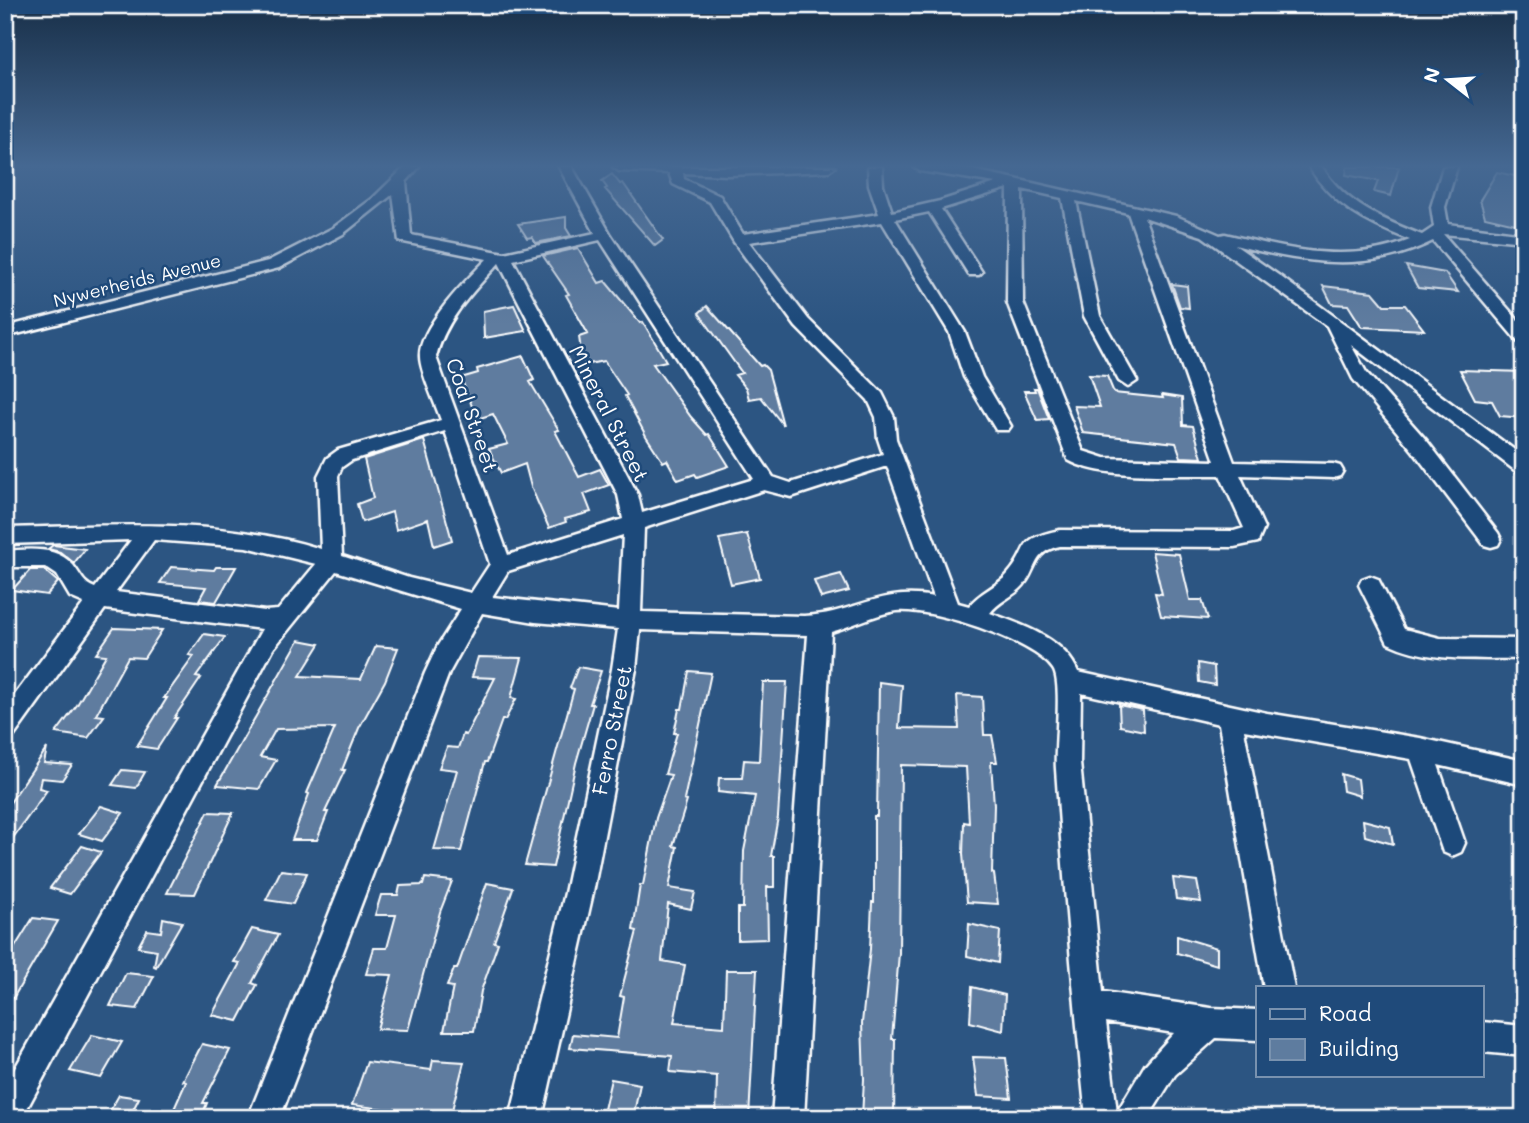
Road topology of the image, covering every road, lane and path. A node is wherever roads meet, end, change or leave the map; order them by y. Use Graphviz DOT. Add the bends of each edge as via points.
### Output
graph roads {
  1 [pos="354,219"];
  2 [pos="402,219"];
  3 [pos="595,219"];
  4 [pos="727,219"];
  5 [pos="877,219"];
  6 [pos="888,219"];
  7 [pos="941,219"];
  8 [pos="1012,219"];
  9 [pos="1073,219"];
  10 [pos="1139,219"];
  11 [pos="1172,219"];
  12 [pos="1373,219"];
  13 [pos="1436,219"];
  14 [pos="1207,233"];
  15 [pos="1433,234"];
  16 [pos="604,235"];
  17 [pos="1524,238"];
  18 [pos="739,239"];
  19 [pos="500,258"];
  20 [pos="974,272"];
  21 [pos="1334,324"];
  22 [pos="5,332"];
  23 [pos="1524,338"];
  24 [pos="1128,381"];
  25 [pos="450,423"];
  26 [pos="1002,426"];
  27 [pos="894,457"];
  28 [pos="1524,467"];
  29 [pos="1227,469"];
  30 [pos="1333,471"];
  31 [pos="766,482"];
  32 [pos="634,521"];
  33 [pos="147,534"];
  34 [pos="5,536"];
  35 [pos="1491,539"];
  36 [pos="5,559"];
  37 [pos="339,562"];
  38 [pos="500,565"];
  39 [pos="1370,586"];
  40 [pos="99,599"];
  41 [pos="477,604"];
  42 [pos="948,608"];
  43 [pos="974,617"];
  44 [pos="283,619"];
  45 [pos="630,622"];
  46 [pos="820,625"];
  47 [pos="1524,649"];
  48 [pos="1068,680"];
  49 [pos="1229,715"];
  50 [pos="5,728"];
  51 [pos="1420,749"];
  52 [pos="1524,773"];
  53 [pos="1452,844"];
  54 [pos="1279,986"];
  55 [pos="1089,1005"];
  56 [pos="1212,1023"];
  57 [pos="1256,1025"];
  58 [pos="1484,1037"];
  59 [pos="1524,1041"];
  60 [pos="5,1118"];
  61 [pos="264,1118"];
  62 [pos="526,1118"];
  63 [pos="788,1118"];
  64 [pos="1102,1118"];
  65 [pos="1131,1118"];
  1 -- 22 [label="street, Nywerheids Avenue" via="286,260"];
  2 -- 19 [label="street" via="404,239"];
  3 -- 16 [label="street"];
  4 -- 18 [label="street"];
  5 -- 18 [label="street"];
  6 -- 26 [label="street" via="957,332 973,377"];
  7 -- 20 [label="street"];
  8 -- 29 [label="street" via="1014,302 1075,454 1105,464"];
  9 -- 24 [label="street" via="1092,316"];
  10 -- 29 [label="street"];
  11 -- 14 [label="street"];
  12 -- 15 [label="street" via="1385,226"];
  13 -- 15 [label="street"];
  14 -- 15 [label="street" via="1284,252 1342,259 1392,253"];
  14 -- 21 [label="street"];
  15 -- 17 [label="street"];
  15 -- 23 [label="street"];
  16 -- 19 [label="street"];
  16 -- 31 [label="street"];
  18 -- 27 [label="street" via="802,323 876,397"];
  19 -- 25 [label="street, Coal Street" via="455,304 430,345 429,363"];
  19 -- 32 [label="street, Mineral Street" via="628,495"];
  21 -- 28 [label="street"];
  21 -- 35 [label="street" via="1359,375"];
  25 -- 37 [label="street" via="345,455 334,463 328,476"];
  25 -- 38 [label="street, Coal Street"];
  27 -- 31 [label="street" via="791,490"];
  27 -- 42 [label="street"];
  29 -- 30 [label="street"];
  29 -- 43 [label="street" via="1254,528 1251,536 1041,542 1015,581 987,600"];
  31 -- 32 [label="street"];
  32 -- 38 [label="street"];
  32 -- 45 [label="street, Ferro Street"];
  33 -- 34 [label="street"];
  33 -- 37 [label="street" via="246,539"];
  33 -- 40 [label="street"];
  36 -- 40 [label="street" via="47,558 67,569 78,591"];
  37 -- 41 [label="street"];
  37 -- 44 [label="street"];
  38 -- 41 [label="street"];
  39 -- 47 [label="street" via="1396,636 1404,641"];
  40 -- 44 [label="street"];
  40 -- 50 [label="street"];
  41 -- 45 [label="street"];
  41 -- 61 [label="street" via="437,673"];
  42 -- 43 [label="street"];
  42 -- 46 [label="street" via="903,601"];
  43 -- 48 [label="street" via="1050,652 1066,667"];
  44 -- 60 [label="street" via="265,642"];
  45 -- 46 [label="street"];
  45 -- 62 [label="street, Ferro Street" via="579,893"];
  46 -- 63 [label="street"];
  48 -- 49 [label="street"];
  48 -- 55 [label="street" via="1066,743"];
  49 -- 51 [label="street"];
  49 -- 54 [label="street"];
  51 -- 52 [label="street"];
  51 -- 53 [label="street"];
  55 -- 56 [label="street"];
  55 -- 64 [label="street"];
  56 -- 57 [label="street"];
  56 -- 65 [label="street" via="1167,1058"];
  58 -- 59 [label="street"];
}
